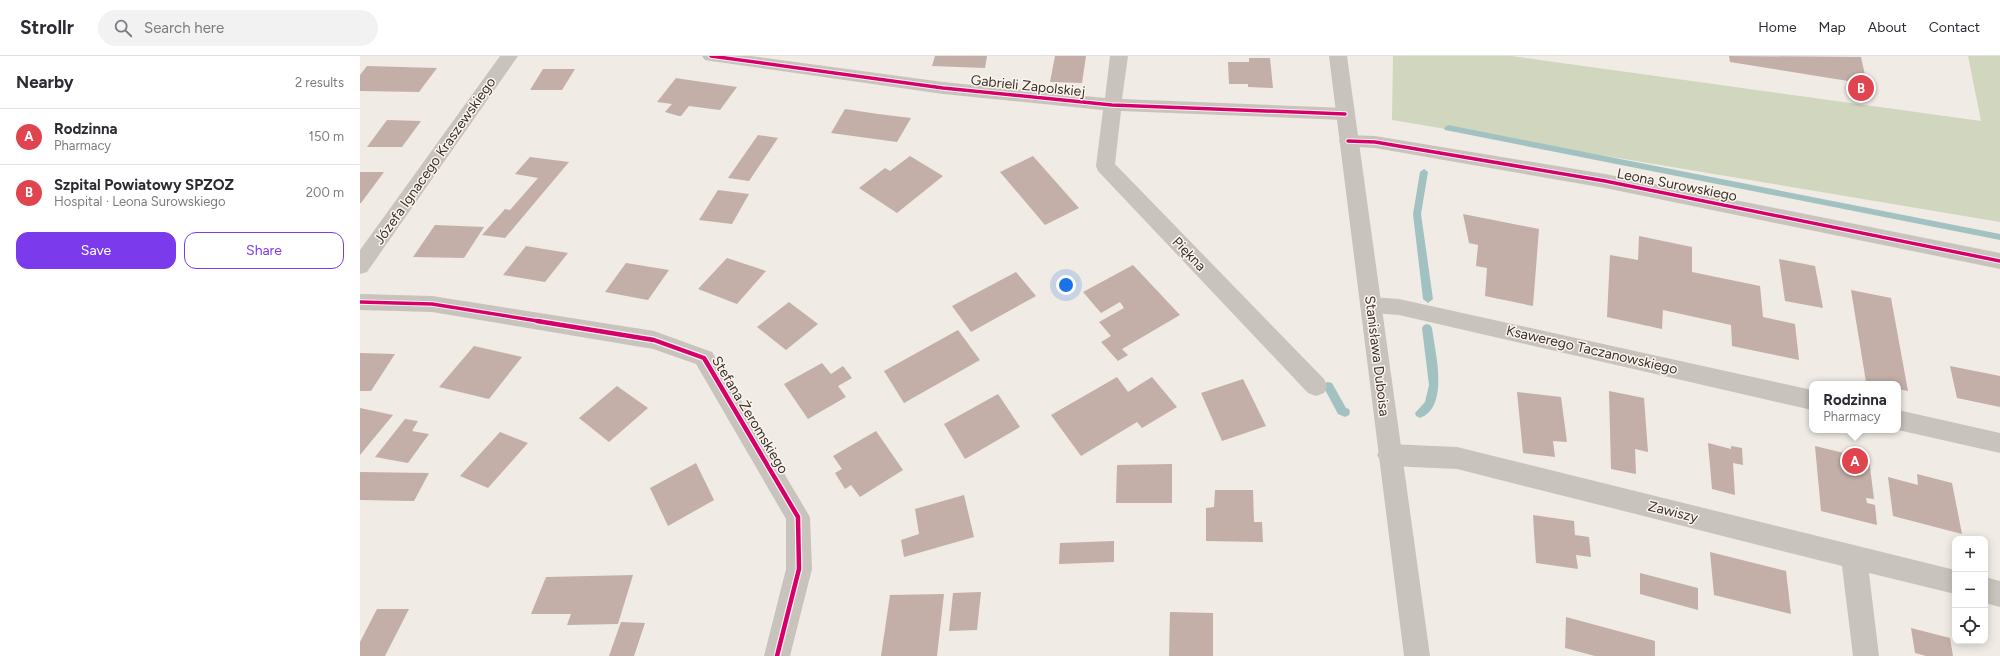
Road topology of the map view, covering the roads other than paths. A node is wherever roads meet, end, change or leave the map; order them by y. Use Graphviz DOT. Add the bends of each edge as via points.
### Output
graph roads {
  1 [pos="509,56"];
  2 [pos="711,56"];
  3 [pos="831,56"];
  4 [pos="1118,56"];
  5 [pos="1338,56"];
  6 [pos="824,72"];
  7 [pos="1112,105"];
  8 [pos="1345,114"];
  9 [pos="1348,141"];
  10 [pos="2000,261"];
  11 [pos="360,266"];
  12 [pos="360,302"];
  13 [pos="1371,305"];
  14 [pos="1316,386"];
  15 [pos="1809,399"];
  16 [pos="1901,421"];
  17 [pos="2000,443"];
  18 [pos="1389,455"];
  19 [pos="1854,557"];
  20 [pos="1952,581"];
  21 [pos="1988,591"];
  22 [pos="2000,594"];
  23 [pos="777,656"];
  24 [pos="1417,656"];
  25 [pos="1866,656"];
  1 -- 11 [label="street, Józefa Ignacego Kraszewskiego"];
  2 -- 6 [label="street, Gabrieli Zapolskiej"];
  3 -- 6 [label="street"];
  4 -- 7 [label="street"];
  5 -- 8 [label="street, Stanisława Duboisa"];
  6 -- 7 [label="street, Gabrieli Zapolskiej" via="943,88"];
  7 -- 8 [label="street, Gabrieli Zapolskiej"];
  7 -- 14 [label="street, Piękna" via="1105,166"];
  8 -- 9 [label="street, Stanisława Duboisa"];
  9 -- 10 [label="street, Leona Surowskiego" via="1374,142 1605,182"];
  9 -- 13 [label="street, Stanisława Duboisa"];
  12 -- 23 [label="street, Stefana Żeromskiego" via="432,304 631,336 654,340 704,358 798,517 799,569"];
  13 -- 15 [label="street, Ksawerego Taczanowskiego" via="1399,307"];
  13 -- 18 [label="street, Stanisława Duboisa"];
  16 -- 17 [label="street"];
  18 -- 19 [label="street, Zawiszy" via="1457,458"];
  18 -- 24 [label="street, Stanisława Duboisa"];
  19 -- 20 [label="street, Zawiszy"];
  19 -- 25 [label="street"];
  21 -- 22 [label="street"];
}
